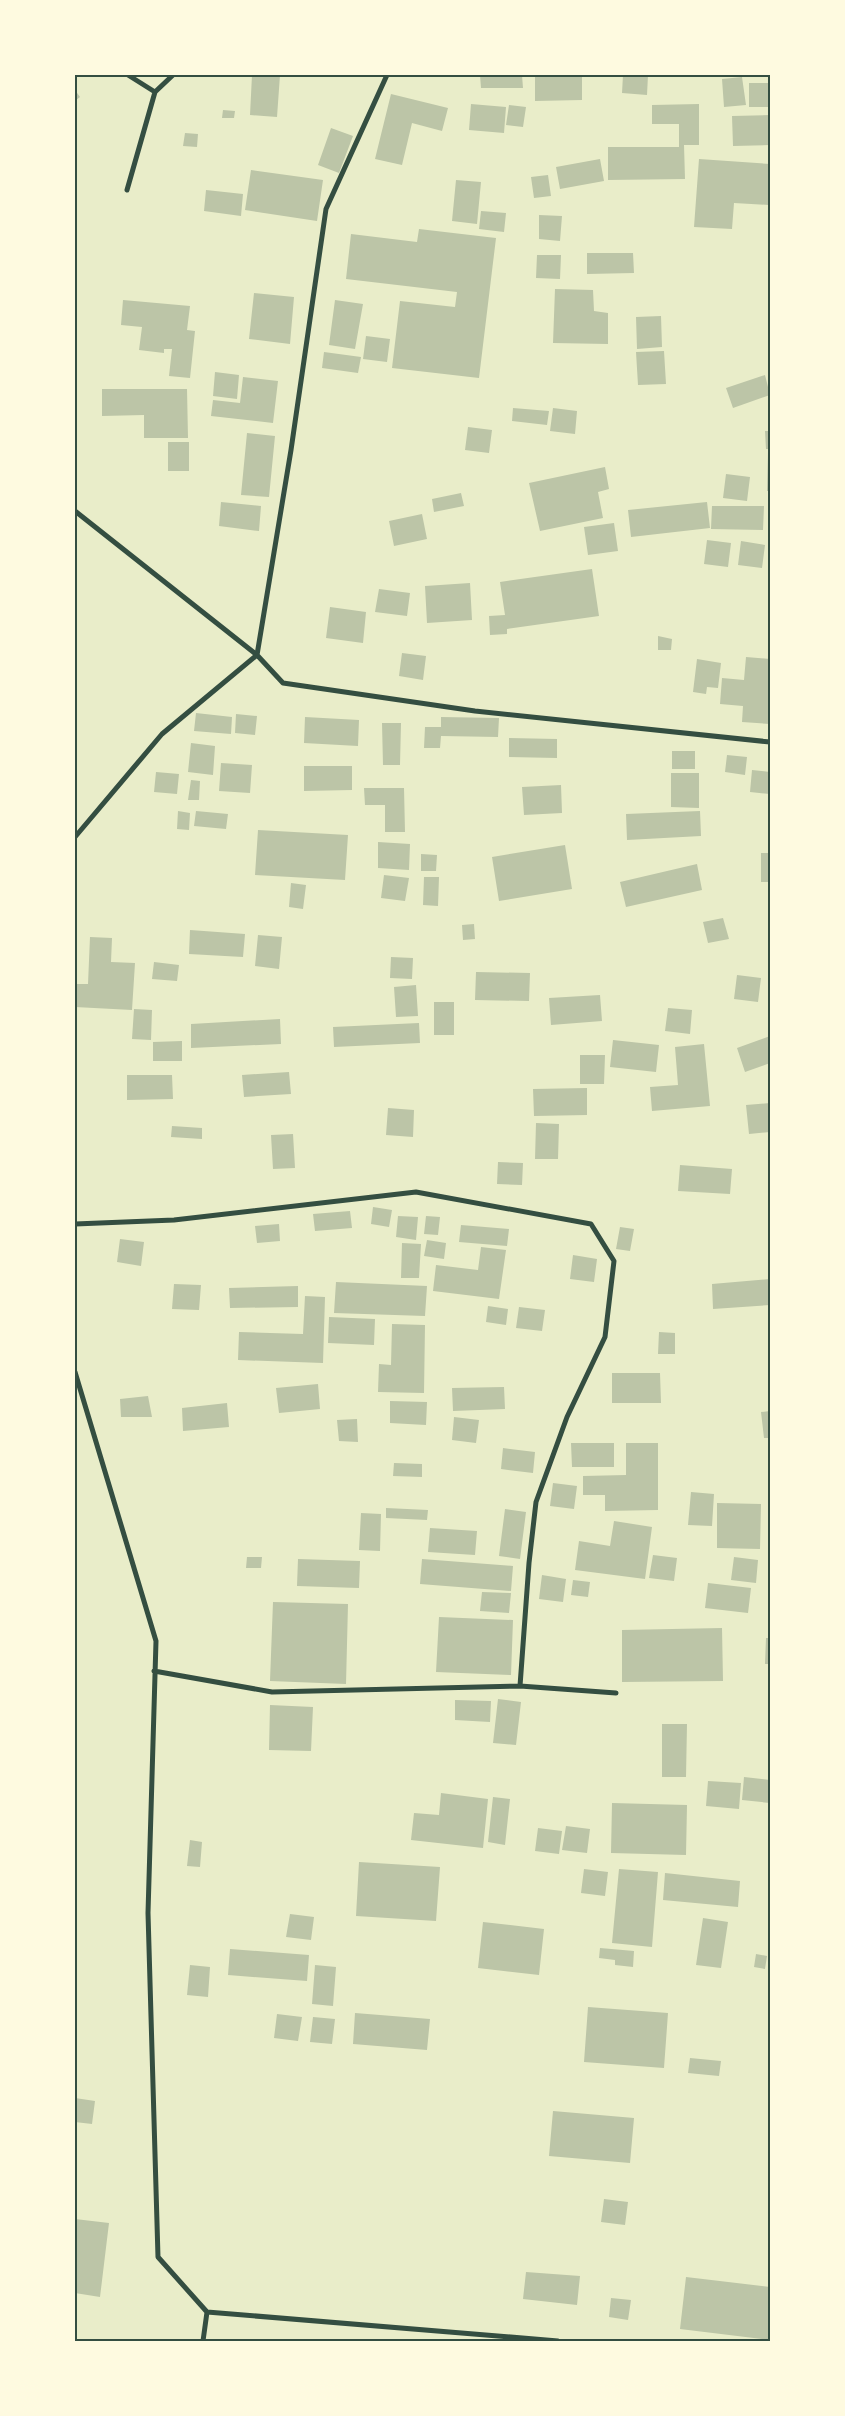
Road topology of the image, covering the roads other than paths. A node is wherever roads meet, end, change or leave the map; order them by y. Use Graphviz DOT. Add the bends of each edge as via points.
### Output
graph roads {
  1 [pos="128,75"];
  2 [pos="173,75"];
  3 [pos="387,75"];
  4 [pos="155,92"];
  5 [pos="127,190"];
  6 [pos="75,511"];
  7 [pos="257,655"];
  8 [pos="770,742"];
  9 [pos="75,837"];
  10 [pos="75,1224"];
  11 [pos="75,1372"];
  12 [pos="154,1671"];
  13 [pos="520,1686"];
  14 [pos="616,1693"];
  15 [pos="207,2312"];
  16 [pos="203,2341"];
  17 [pos="558,2341"];
  1 -- 4 [label="street"];
  2 -- 4 [label="street"];
  3 -- 7 [label="street" via="326,210"];
  4 -- 5 [label="street"];
  6 -- 7 [label="street"];
  7 -- 8 [label="street" via="283,683 475,711"];
  7 -- 9 [label="street" via="162,734"];
  10 -- 13 [label="street" via="174,1220 416,1192 592,1224 614,1261 605,1337 567,1416 536,1502 528,1563"];
  11 -- 12 [label="street" via="156,1641"];
  12 -- 13 [label="street" via="272,1692"];
  12 -- 15 [label="street" via="148,1913 158,2257"];
  13 -- 14 [label="street"];
  15 -- 16 [label="street"];
  15 -- 17 [label="street"];
}
